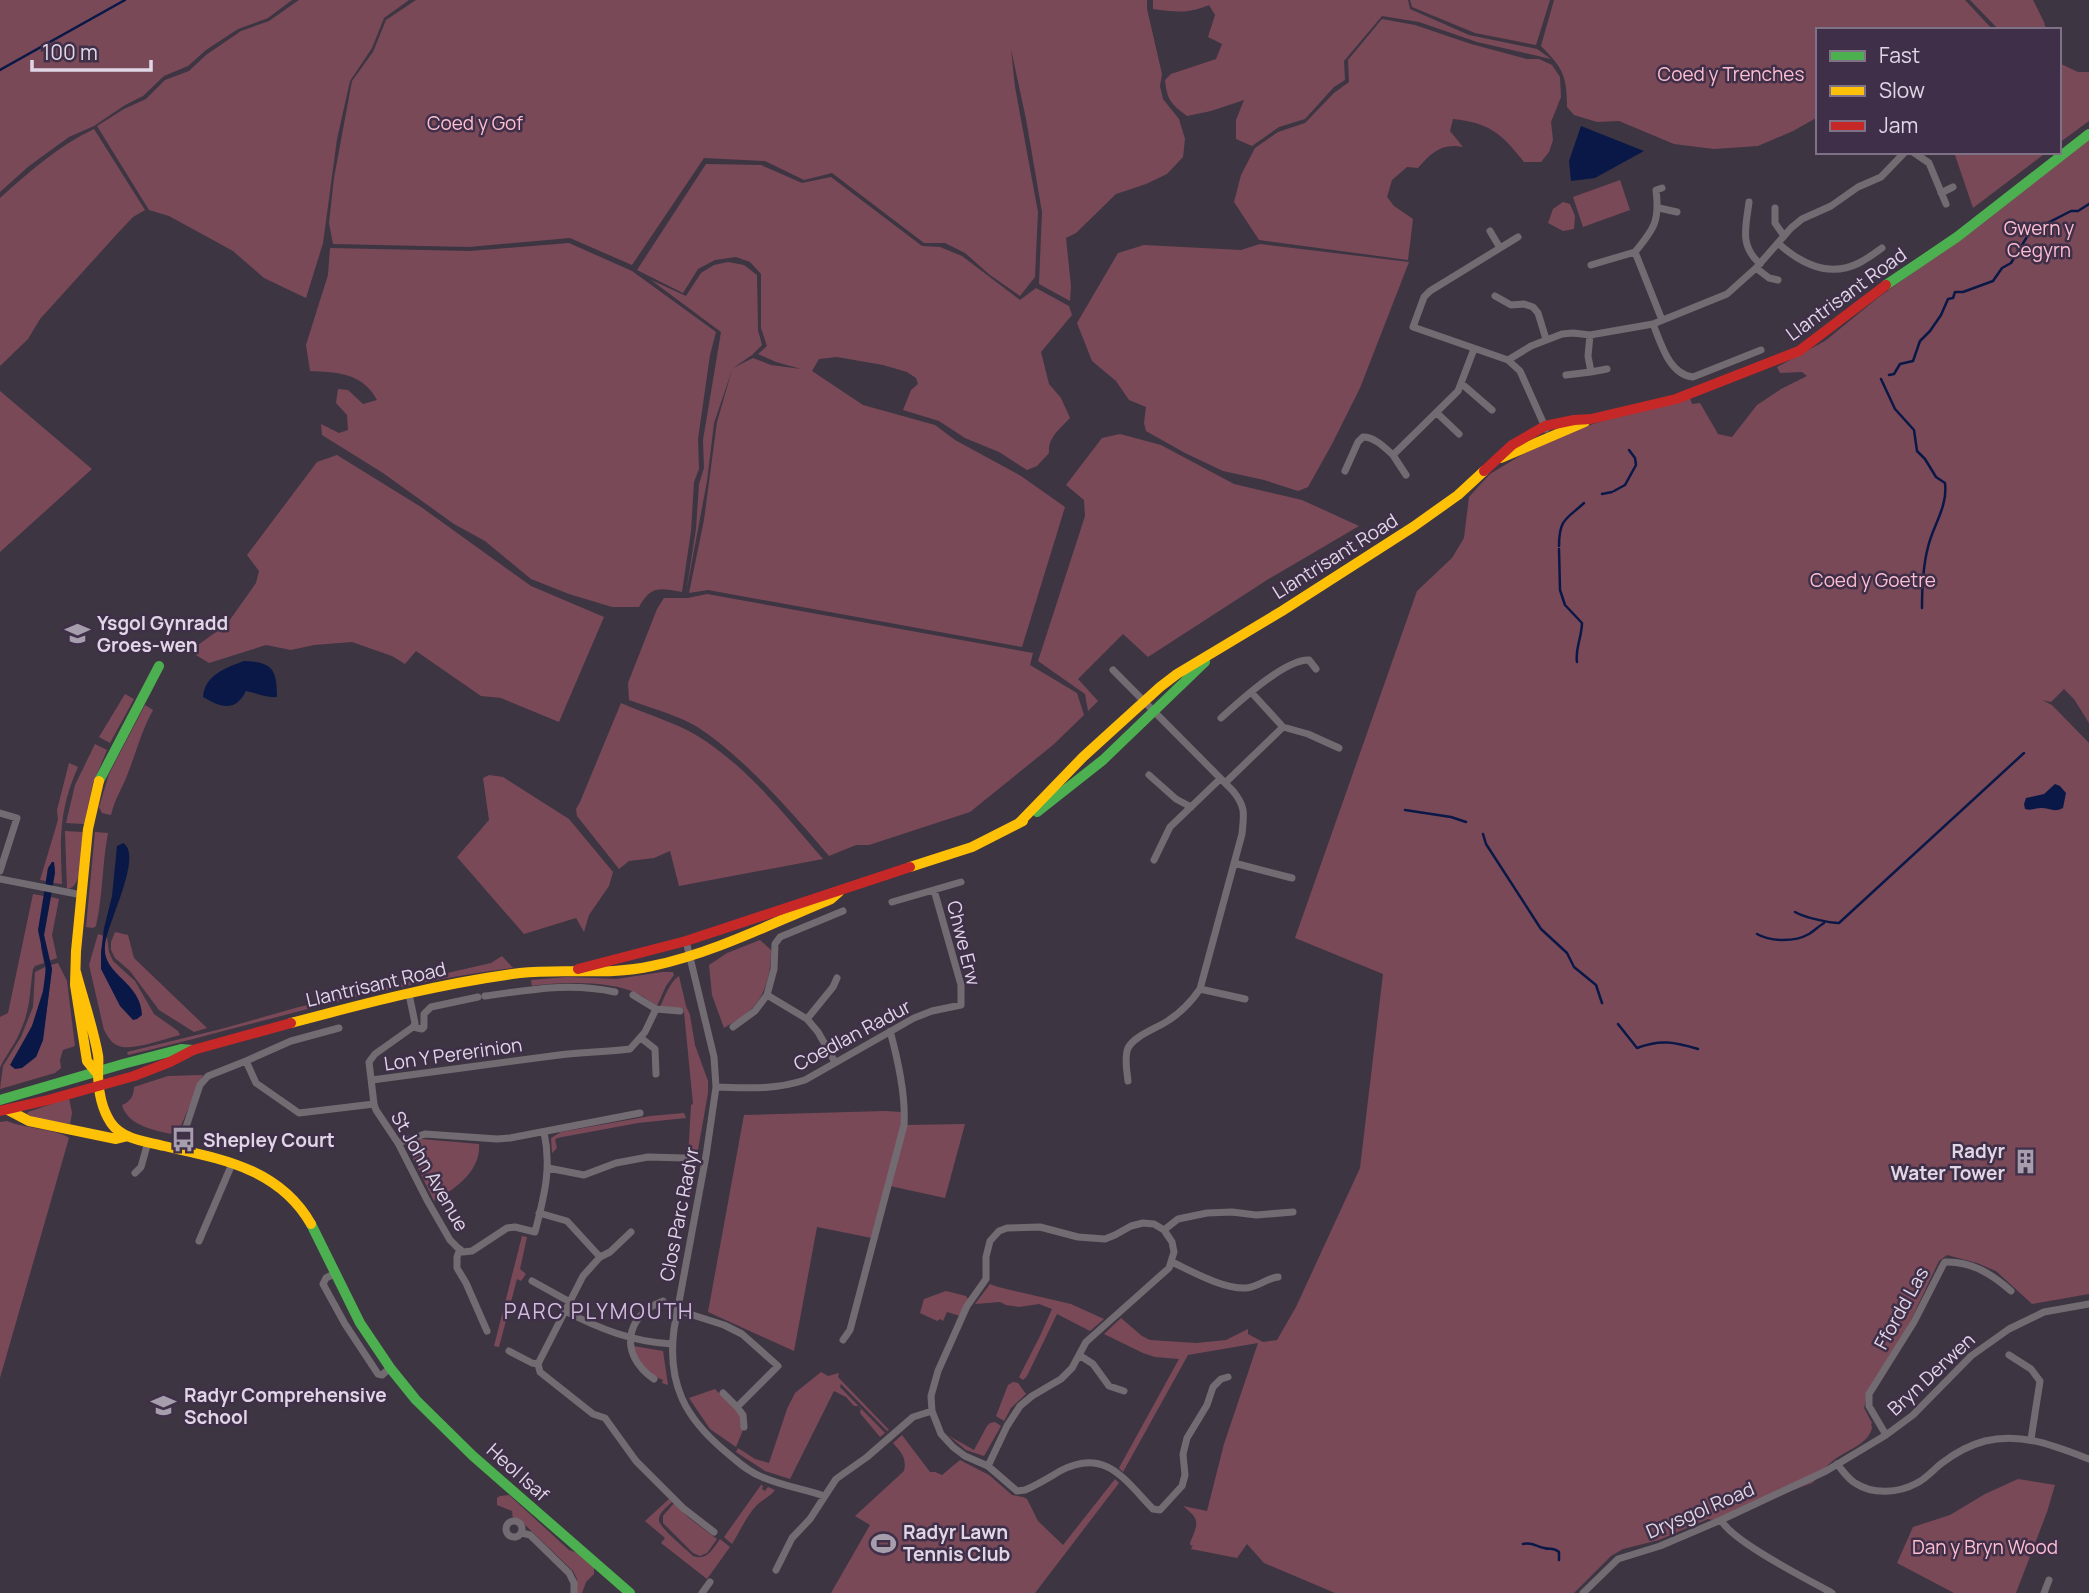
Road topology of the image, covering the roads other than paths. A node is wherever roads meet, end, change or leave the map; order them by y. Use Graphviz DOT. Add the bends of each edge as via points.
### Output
graph roads {
  1 [pos="2089,134"];
  2 [pos="1903,154"];
  3 [pos="1916,154"];
  4 [pos="1953,187"];
  5 [pos="1662,188"];
  6 [pos="1941,193"];
  7 [pos="1749,202"];
  8 [pos="1946,204"];
  9 [pos="1659,208"];
  10 [pos="1774,208"];
  11 [pos="1677,212"];
  12 [pos="1737,216"];
  13 [pos="1747,218"];
  14 [pos="1490,231"];
  15 [pos="1784,236"];
  16 [pos="1518,237"];
  17 [pos="1778,243"];
  18 [pos="1500,248"];
  19 [pos="1865,248"];
  20 [pos="1882,248"];
  21 [pos="1635,252"];
  22 [pos="1870,256"];
  23 [pos="1591,265"];
  24 [pos="1758,266"];
  25 [pos="1778,280"];
  26 [pos="1495,296"];
  27 [pos="1662,320"];
  28 [pos="1653,324"];
  29 [pos="1590,335"];
  30 [pos="1546,339"];
  31 [pos="1474,349"];
  32 [pos="1761,350"];
  33 [pos="1508,360"];
  34 [pos="1607,369"];
  35 [pos="1591,372"];
  36 [pos="1566,375"];
  37 [pos="1462,384"];
  38 [pos="1492,410"];
  39 [pos="1437,413"];
  40 [pos="1547,431"];
  41 [pos="1459,434"];
  42 [pos="1393,456"];
  43 [pos="1345,471"];
  44 [pos="1406,475"];
  45 [pos="1219,648"];
  46 [pos="159,666"];
  47 [pos="1316,669"];
  48 [pos="1113,670"];
  49 [pos="1251,692"];
  50 [pos="1144,701"];
  51 [pos="1154,711"];
  52 [pos="1221,718"];
  53 [pos="1283,727"];
  54 [pos="1339,748"];
  55 [pos="1149,775"];
  56 [pos="1223,781"];
  57 [pos="1191,807"];
  58 [pos="0,813"];
  59 [pos="1019,823"];
  60 [pos="1154,860"];
  61 [pos="1234,863"];
  62 [pos="0,871"];
  63 [pos="1292,878"];
  64 [pos="0,879"];
  65 [pos="961,882"];
  66 [pos="934,890"];
  67 [pos="839,892"];
  68 [pos="82,895"];
  69 [pos="892,902"];
  70 [pos="843,911"];
  71 [pos="686,941"];
  72 [pos="689,956"];
  73 [pos="570,971"];
  74 [pos="837,978"];
  75 [pos="488,979"];
  76 [pos="1200,989"];
  77 [pos="615,992"];
  78 [pos="409,994"];
  79 [pos="633,995"];
  80 [pos="767,995"];
  81 [pos="485,996"];
  82 [pos="1245,999"];
  83 [pos="961,1005"];
  84 [pos="656,1009"];
  85 [pos="680,1011"];
  86 [pos="807,1019"];
  87 [pos="413,1027"];
  88 [pos="733,1027"];
  89 [pos="339,1028"];
  90 [pos="890,1031"];
  91 [pos="641,1038"];
  92 [pos="193,1050"];
  93 [pos="246,1061"];
  94 [pos="835,1062"];
  95 [pos="96,1072"];
  96 [pos="656,1074"];
  97 [pos="372,1080"];
  98 [pos="1128,1081"];
  99 [pos="99,1086"];
  100 [pos="716,1087"];
  101 [pos="0,1100"];
  102 [pos="374,1104"];
  103 [pos="4,1111"];
  104 [pos="639,1113"];
  105 [pos="186,1127"];
  106 [pos="544,1132"];
  107 [pos="128,1136"];
  108 [pos="148,1142"];
  109 [pos="398,1143"];
  110 [pos="684,1158"];
  111 [pos="232,1164"];
  112 [pos="548,1168"];
  113 [pos="135,1173"];
  114 [pos="1293,1212"];
  115 [pos="539,1213"];
  116 [pos="1164,1230"];
  117 [pos="631,1232"];
  118 [pos="199,1241"];
  119 [pos="460,1250"];
  120 [pos="600,1257"];
  121 [pos="1172,1262"];
  122 [pos="1278,1277"];
  123 [pos="532,1281"];
  124 [pos="2011,1291"];
  125 [pos="663,1301"];
  126 [pos="569,1302"];
  127 [pos="2089,1304"];
  128 [pos="677,1310"];
  129 [pos="565,1311"];
  130 [pos="487,1331"];
  131 [pos="630,1338"];
  132 [pos="844,1340"];
  133 [pos="672,1344"];
  134 [pos="509,1351"];
  135 [pos="1079,1355"];
  136 [pos="2009,1355"];
  137 [pos="538,1364"];
  138 [pos="1228,1377"];
  139 [pos="654,1379"];
  140 [pos="1124,1391"];
  141 [pos="723,1393"];
  142 [pos="737,1407"];
  143 [pos="932,1411"];
  144 [pos="744,1427"];
  145 [pos="1886,1435"];
  146 [pos="2031,1439"];
  147 [pos="2089,1459"];
  148 [pos="1837,1464"];
  149 [pos="988,1466"];
  150 [pos="824,1496"];
  151 [pos="1721,1520"];
  152 [pos="713,1532"];
  153 [pos="522,1533"];
  154 [pos="776,1570"];
  155 [pos="2049,1580"];
  156 [pos="710,1582"];
  157 [pos="574,1593"];
  158 [pos="630,1593"];
  159 [pos="702,1593"];
  160 [pos="1583,1593"];
  161 [pos="1832,1593"];
  162 [pos="2044,1593"];
  1 -- 40 [label="main road, Llantrisant Road" via="1799,351 1676,399 1574,420"];
  2 -- 15 [label="street" via="1881,177 1802,219"];
  3 -- 6 [label="street" via="1929,163"];
  4 -- 6 [label="street"];
  5 -- 9 [label="street" via="1656,190"];
  6 -- 8 [label="street"];
  7 -- 13 [label="street"];
  9 -- 11 [label="street"];
  9 -- 21 [label="street" via="1651,232"];
  10 -- 15 [label="street" via="1775,223"];
  12 -- 13 [label="street"];
  13 -- 24 [label="street" via="1745,238"];
  14 -- 18 [label="street"];
  15 -- 17 [label="street"];
  16 -- 18 [label="street"];
  17 -- 22 [label="street" via="1799,260 1831,269 1849,267"];
  17 -- 24 [label="street"];
  18 -- 31 [label="street" via="1430,291 1412,327"];
  19 -- 22 [label="street"];
  20 -- 22 [label="street"];
  21 -- 23 [label="street"];
  21 -- 27 [label="street"];
  24 -- 25 [label="street" via="1769,278"];
  24 -- 27 [label="street" via="1727,294"];
  26 -- 30 [label="street" via="1511,305 1533,307"];
  27 -- 28 [label="street"];
  28 -- 29 [label="street"];
  28 -- 32 [label="street" via="1673,366 1685,376 1693,377"];
  29 -- 30 [label="street" via="1573,333"];
  29 -- 35 [label="street"];
  30 -- 33 [label="street"];
  31 -- 33 [label="street"];
  31 -- 37 [label="street"];
  33 -- 40 [label="street" via="1520,371"];
  34 -- 35 [label="street"];
  35 -- 36 [label="street"];
  37 -- 38 [label="street"];
  37 -- 39 [label="street"];
  39 -- 41 [label="street"];
  39 -- 42 [label="street"];
  40 -- 45 [label="main road, Llantrisant Road" via="1512,445 1458,495 1413,527"];
  42 -- 43 [label="street" via="1363,436"];
  42 -- 44 [label="street"];
  45 -- 50 [label="main road, Llantrisant Road"];
  45 -- 51 [label="main road, Llantrisant Road"];
  46 -- 68 [label="main road" via="100,778 88,829"];
  47 -- 49 [label="street" via="1308,660 1297,661"];
  48 -- 50 [label="street"];
  49 -- 52 [label="street"];
  49 -- 53 [label="street"];
  50 -- 51 [label="street"];
  50 -- 59 [label="main road, Llantrisant Road"];
  51 -- 56 [label="street"];
  51 -- 59 [label="main road, Llantrisant Road" via="1075,783"];
  53 -- 54 [label="street"];
  53 -- 56 [label="street"];
  55 -- 57 [label="street"];
  56 -- 57 [label="street"];
  56 -- 61 [label="street" via="1244,810"];
  57 -- 60 [label="street" via="1170,827"];
  58 -- 62 [label="street" via="17,818"];
  59 -- 67 [label="main road, Llantrisant Road" via="971,848"];
  61 -- 63 [label="street"];
  61 -- 76 [label="street"];
  64 -- 68 [label="street"];
  65 -- 66 [label="street, Chwe Erw"];
  66 -- 69 [label="street, Chwe Erw"];
  66 -- 83 [label="street, Chwe Erw" via="961,985"];
  67 -- 71 [label="main road, Llantrisant Road"];
  67 -- 72 [label="main road, Llantrisant Road" via="755,933"];
  68 -- 95 [label="main road" via="76,972 99,1058"];
  70 -- 80 [label="street" via="780,937"];
  71 -- 72 [label="street, Clos Parc Radyr"];
  71 -- 73 [label="main road, Llantrisant Road"];
  72 -- 73 [label="main road, Llantrisant Road" via="627,971"];
  72 -- 100 [label="street, Clos Parc Radyr" via="714,1057"];
  73 -- 75 [label="main road, Llantrisant Road"];
  74 -- 86 [label="street"];
  75 -- 78 [label="main road, Llantrisant Road"];
  75 -- 81 [label="street"];
  76 -- 82 [label="street"];
  76 -- 98 [label="street" via="1181,1012 1129,1048"];
  77 -- 81 [label="street, St John Avenue" via="574,986"];
  78 -- 87 [label="street"];
  78 -- 92 [label="main road, Llantrisant Road"];
  79 -- 84 [label="street"];
  80 -- 86 [label="street"];
  80 -- 88 [label="street"];
  81 -- 87 [label="street, St John Avenue" via="431,1007 424,1014 425,1027"];
  83 -- 90 [label="street, Coedlan Radur" via="932,1011"];
  84 -- 85 [label="street"];
  84 -- 91 [label="street"];
  86 -- 94 [label="street"];
  87 -- 97 [label="street, St John Avenue" via="371,1058"];
  89 -- 93 [label="street" via="290,1041"];
  90 -- 94 [label="street, Coedlan Radur"];
  90 -- 132 [label="street" via="904,1125"];
  91 -- 96 [label="street" via="654,1049"];
  91 -- 97 [label="street, Lon Y Pererinion" via="630,1049"];
  92 -- 95 [label="main road, Llantrisant Road" via="181,1049"];
  92 -- 99 [label="main road, Llantrisant Road"];
  93 -- 102 [label="street" via="256,1083 299,1113"];
  93 -- 105 [label="street" via="208,1076 200,1085"];
  94 -- 100 [label="street, Coedlan Radur" via="786,1086"];
  95 -- 99 [label="main road"];
  95 -- 101 [label="main road, Llantrisant Road"];
  97 -- 102 [label="street, St John Avenue"];
  99 -- 103 [label="main road, Llantrisant Road"];
  99 -- 107 [label="main road" via="109,1120"];
  100 -- 128 [label="street, Clos Parc Radyr"];
  102 -- 109 [label="street, St John Avenue"];
  103 -- 107 [label="main road, Heol Isaf" via="29,1122 103,1137"];
  104 -- 106 [label="street"];
  106 -- 109 [label="street" via="497,1139 420,1134"];
  106 -- 112 [label="street"];
  107 -- 108 [label="main road, Heol Isaf"];
  108 -- 111 [label="main road, Heol Isaf"];
  108 -- 113 [label="street"];
  109 -- 119 [label="street, St John Avenue" via="450,1240"];
  110 -- 112 [label="street" via="648,1157 584,1175"];
  111 -- 118 [label="street"];
  111 -- 158 [label="main road, Heol Isaf" via="275,1184 296,1201 355,1314 410,1394"];
  112 -- 115 [label="street"];
  114 -- 116 [label="street" via="1207,1213 1178,1219"];
  115 -- 119 [label="street, St John Avenue" via="535,1231 507,1228 472,1251"];
  115 -- 120 [label="street" via="567,1221"];
  116 -- 121 [label="street" via="1173,1247"];
  116 -- 143 [label="street" via="1143,1223 1105,1239 1040,1227 996,1233 988,1248 986,1279 967,1306 935,1380"];
  117 -- 120 [label="street"];
  119 -- 130 [label="street" via="457,1268"];
  120 -- 126 [label="street"];
  121 -- 122 [label="street" via="1239,1287"];
  121 -- 135 [label="street" via="1086,1342"];
  123 -- 126 [label="street"];
  124 -- 145 [label="street, Ffordd Las" via="1989,1273 1945,1262 1869,1394 1869,1406"];
  125 -- 131 [label="street" via="641,1315"];
  126 -- 129 [label="street"];
  127 -- 145 [label="street, Bryn Derwen" via="2044,1312 2000,1334"];
  128 -- 133 [label="street, Clos Parc Radyr"];
  128 -- 142 [label="street" via="742,1334 778,1366"];
  129 -- 131 [label="street"];
  129 -- 137 [label="street"];
  131 -- 133 [label="street"];
  131 -- 139 [label="street" via="636,1362"];
  133 -- 150 [label="street, Clos Parc Radyr" via="679,1393 705,1433 754,1474"];
  134 -- 137 [label="street"];
  135 -- 140 [label="street" via="1093,1364 1110,1386"];
  135 -- 149 [label="street" via="1061,1379 1020,1406"];
  136 -- 146 [label="street" via="2035,1372 2040,1381"];
  137 -- 152 [label="street" via="543,1376 605,1418 636,1461"];
  138 -- 149 [label="street" via="1213,1387 1187,1438 1182,1486 1160,1510 1099,1463 1076,1465 1020,1492"];
  141 -- 142 [label="street"];
  142 -- 144 [label="street"];
  143 -- 149 [label="street" via="941,1434 953,1447"];
  143 -- 150 [label="street" via="913,1417 836,1479"];
  145 -- 148 [label="street, Bryn Derwen"];
  146 -- 147 [label="street"];
  146 -- 148 [label="street" via="1973,1445 1917,1483 1892,1490 1858,1485"];
  148 -- 151 [label="street, Drysgol Road"];
  150 -- 154 [label="street" via="792,1538"];
  151 -- 160 [label="street, Drysgol Road" via="1618,1559"];
  151 -- 161 [label="street" via="1744,1542"];
  153 -- 157 [label="street" via="530,1535 569,1573"];
  155 -- 162 [label="street"];
  156 -- 159 [label="street"];
}
